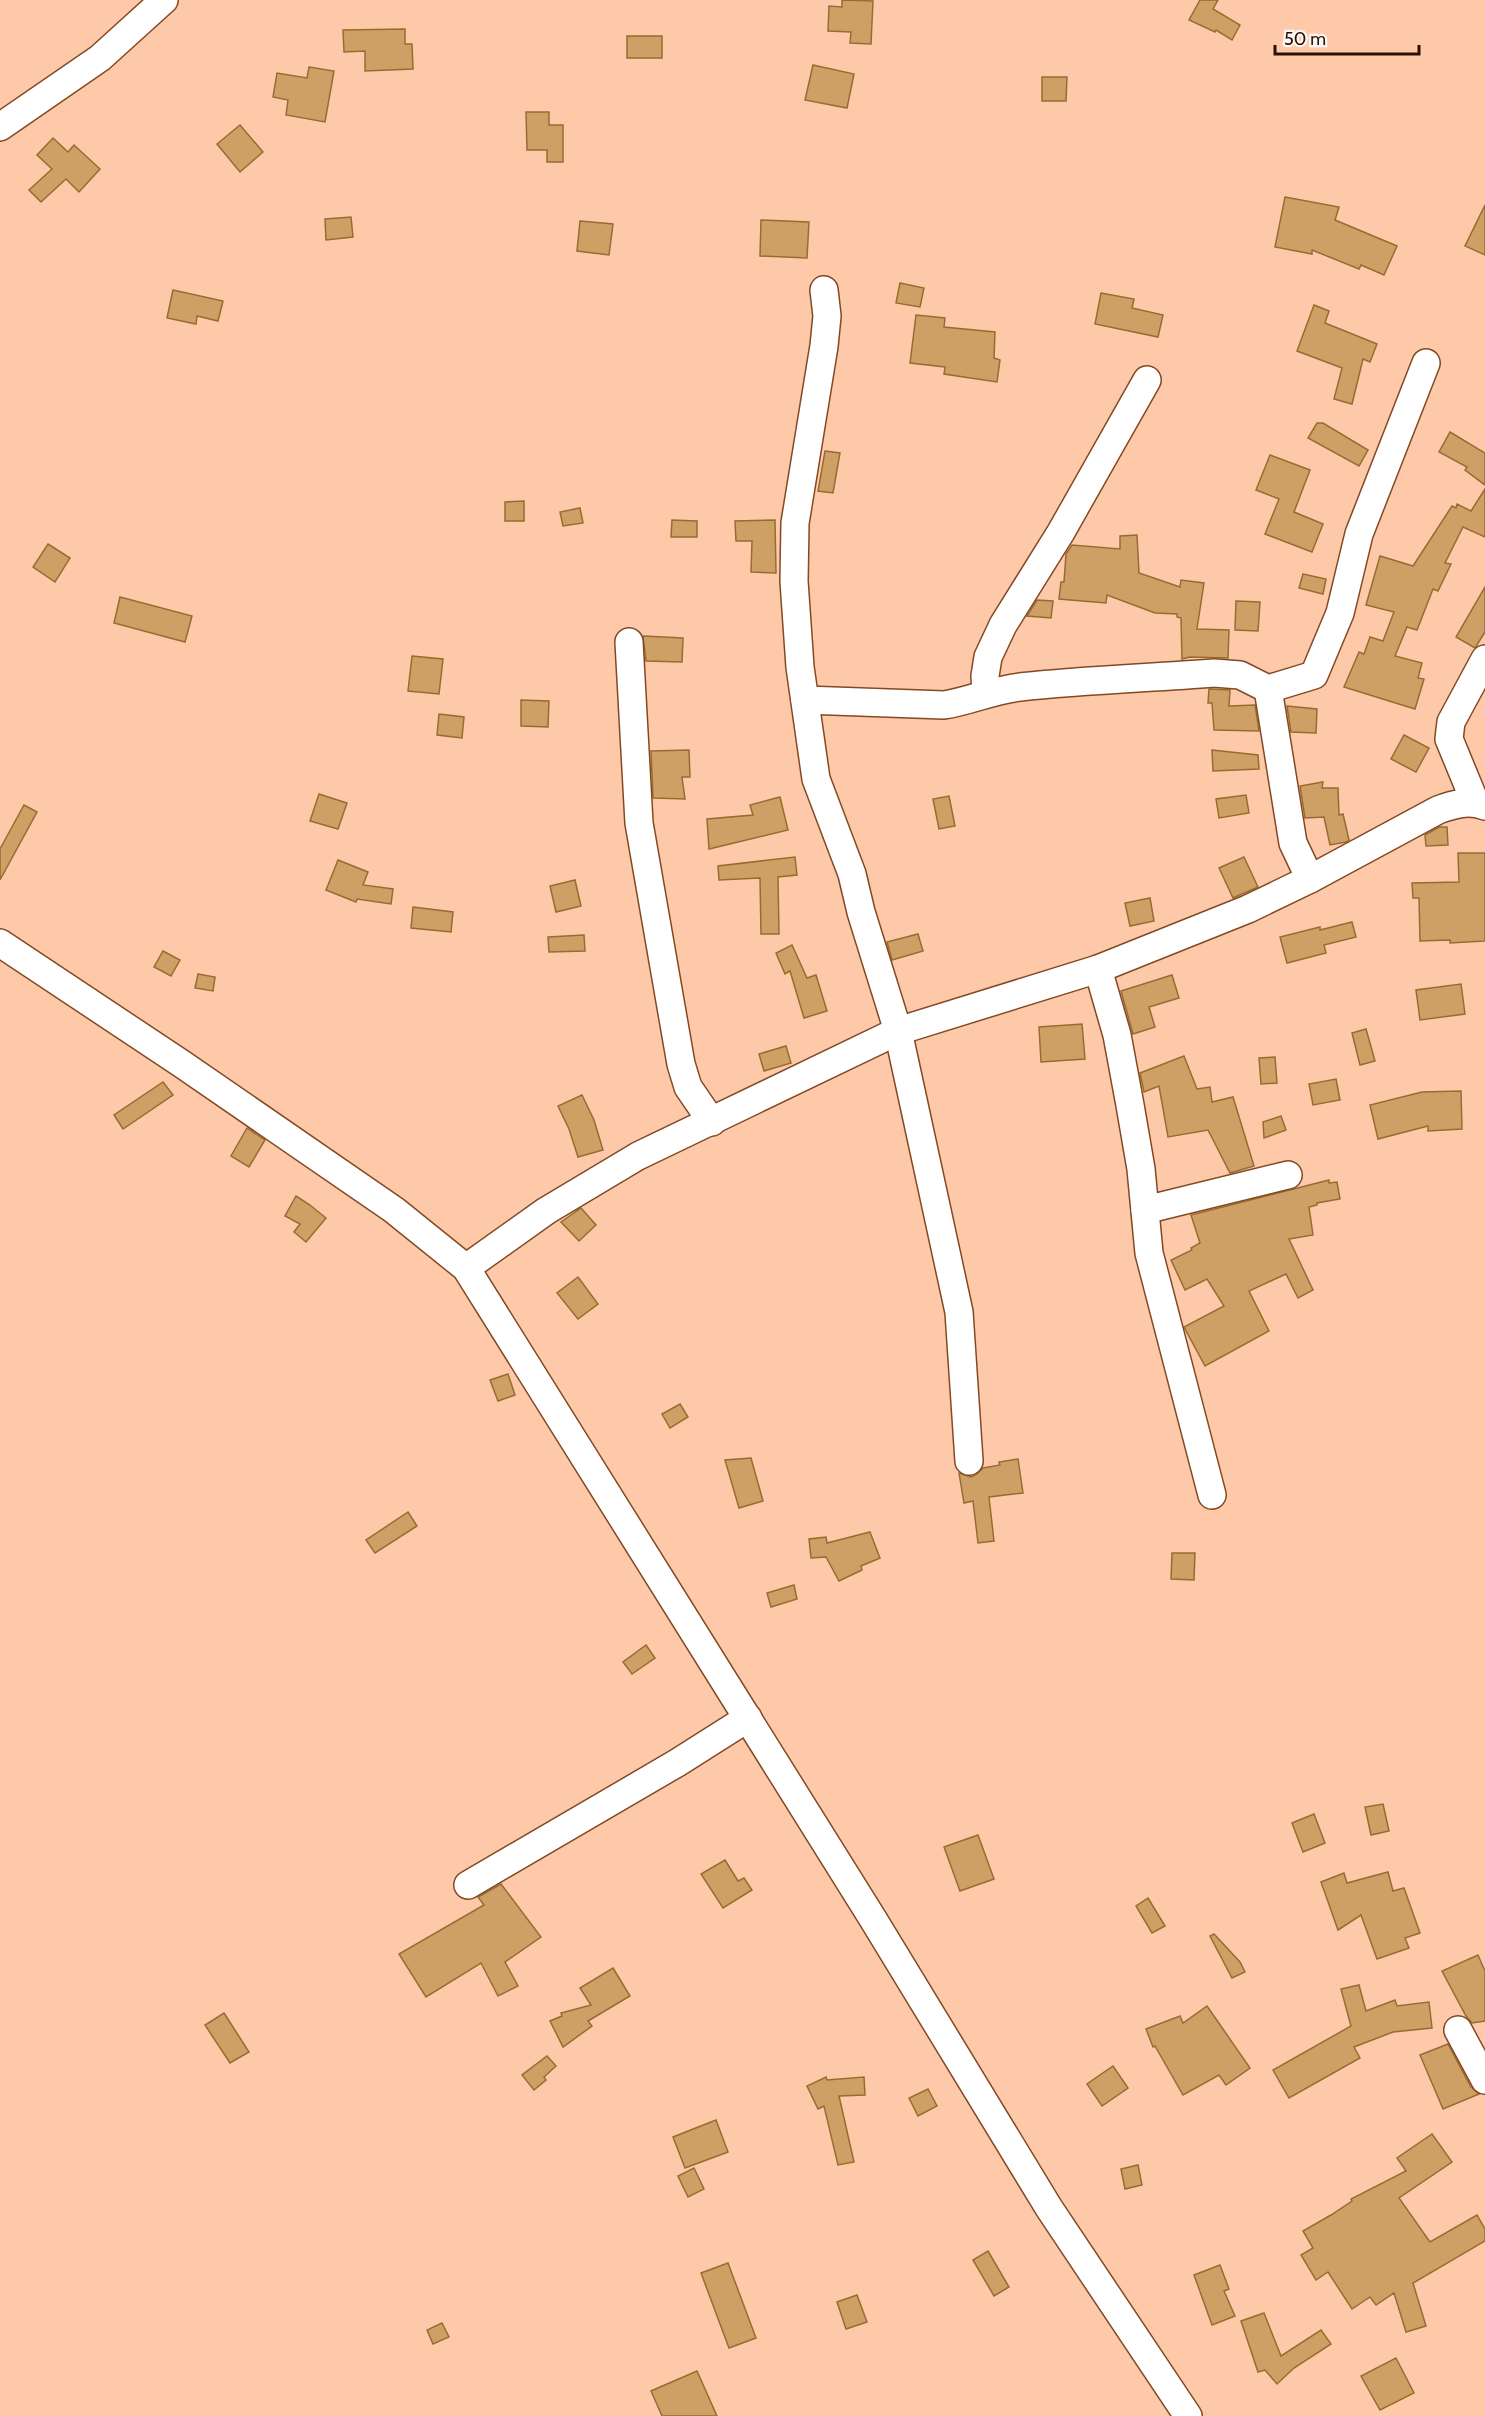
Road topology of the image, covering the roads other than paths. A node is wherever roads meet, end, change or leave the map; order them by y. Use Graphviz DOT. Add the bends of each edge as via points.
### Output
graph roads {
  1 [pos="165,0"];
  2 [pos="0,128"];
  3 [pos="824,290"];
  4 [pos="1426,363"];
  5 [pos="1147,380"];
  6 [pos="629,642"];
  7 [pos="1485,659"];
  8 [pos="1268,689"];
  9 [pos="986,693"];
  10 [pos="804,700"];
  11 [pos="1480,804"];
  12 [pos="1310,879"];
  13 [pos="0,944"];
  14 [pos="1098,969"];
  15 [pos="898,1031"];
  16 [pos="712,1122"];
  17 [pos="1288,1175"];
  18 [pos="1145,1210"];
  19 [pos="466,1268"];
  20 [pos="969,1461"];
  21 [pos="1212,1495"];
  22 [pos="748,1718"];
  23 [pos="468,1885"];
  24 [pos="1458,2030"];
  25 [pos="1485,2080"];
  26 [pos="1188,2416"];
  1 -- 2 [label="street" via="100,58"];
  3 -- 10 [label="street" via="824,346 795,523 794,581"];
  4 -- 8 [label="street" via="1359,534 1340,613 1314,675"];
  5 -- 9 [label="street" via="1003,625 988,657"];
  6 -- 16 [label="street" via="639,823 649,892 681,1064 688,1087"];
  7 -- 11 [label="street" via="1451,722 1449,739"];
  8 -- 9 [label="street" via="1240,675 1214,673 1019,687"];
  8 -- 12 [label="street" via="1293,843"];
  9 -- 10 [label="street" via="944,705"];
  10 -- 15 [label="street" via="816,779 852,874"];
  11 -- 12 [label="street" via="1456,804 1438,810"];
  12 -- 14 [label="street" via="1248,909"];
  13 -- 19 [label="street" via="394,1210"];
  14 -- 15 [label="street"];
  14 -- 18 [label="street" via="1117,1035"];
  15 -- 16 [label="street"];
  15 -- 20 [label="street" via="959,1312"];
  16 -- 19 [label="street" via="638,1156 546,1211"];
  17 -- 18 [label="street"];
  18 -- 21 [label="street" via="1149,1253"];
  19 -- 22 [label="street"];
  22 -- 23 [label="street"];
  22 -- 26 [label="street" via="1049,2208"];
  24 -- 25 [label="street"];
}
